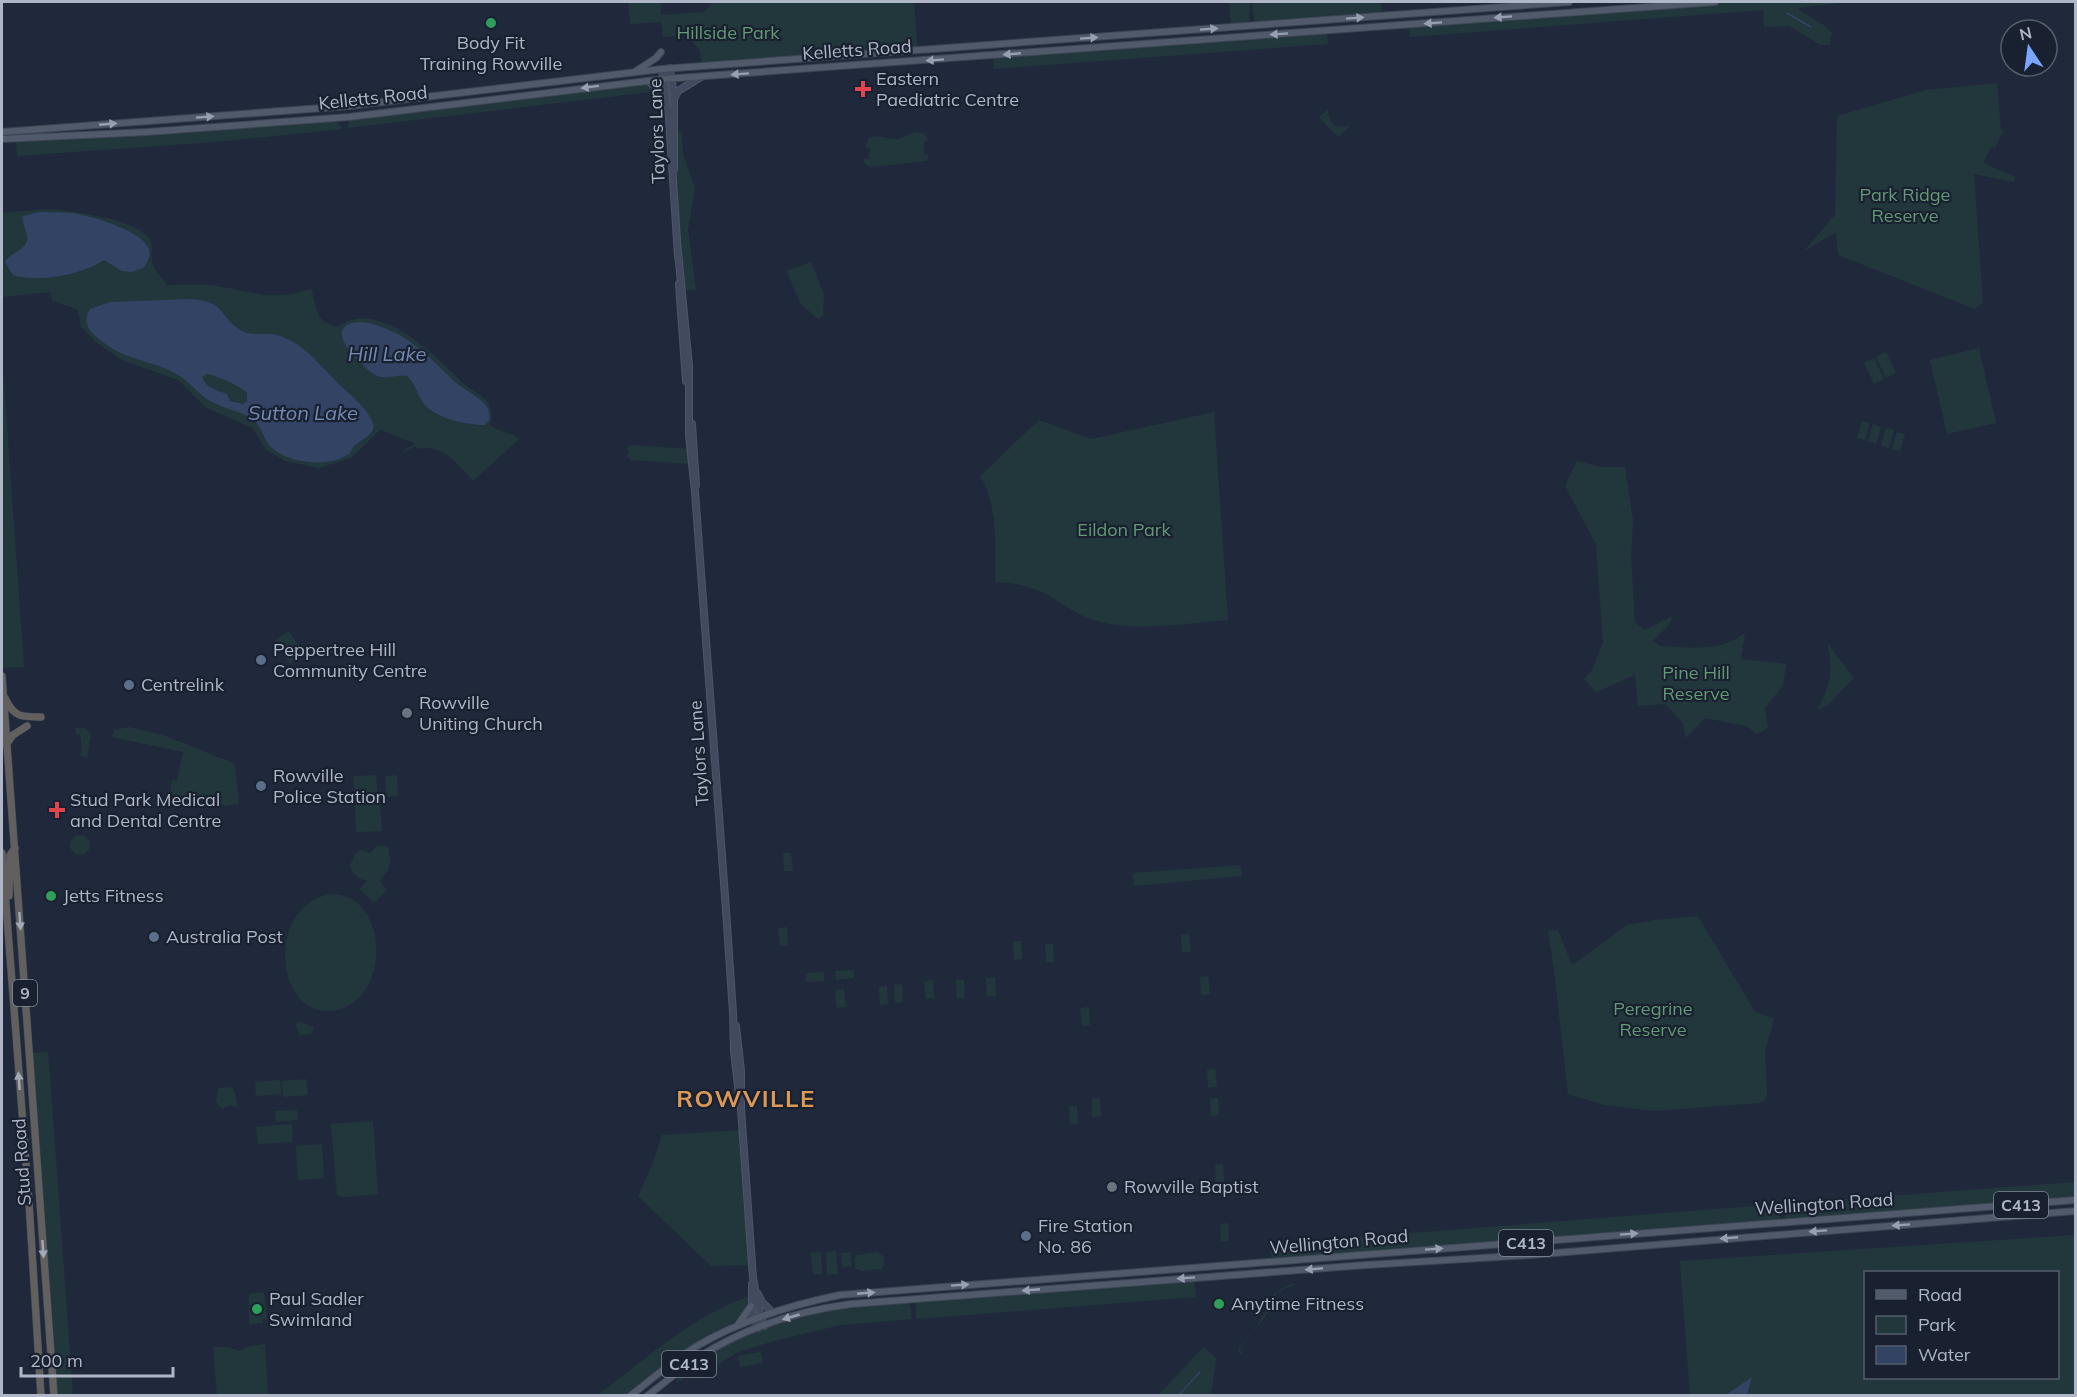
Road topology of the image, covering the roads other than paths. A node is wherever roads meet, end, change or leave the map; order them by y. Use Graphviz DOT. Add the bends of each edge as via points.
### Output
graph roads {
  1 [pos="1569,2"];
  2 [pos="1715,2"];
  3 [pos="661,52"];
  4 [pos="670,68"];
  5 [pos="662,69"];
  6 [pos="636,72"];
  7 [pos="701,77"];
  8 [pos="664,79"];
  9 [pos="672,79"];
  10 [pos="648,81"];
  11 [pos="674,97"];
  12 [pos="667,105"];
  13 [pos="672,129"];
  14 [pos="2,132"];
  15 [pos="2,139"];
  16 [pos="2,676"];
  17 [pos="3,693"];
  18 [pos="41,717"];
  19 [pos="27,726"];
  20 [pos="6,745"];
  21 [pos="15,848"];
  22 [pos="2,853"];
  23 [pos="7,908"];
  24 [pos="2076,1200"];
  25 [pos="2076,1211"];
  26 [pos="753,1280"];
  27 [pos="751,1306"];
  28 [pos="772,1312"];
  29 [pos="761,1316"];
  30 [pos="754,1319"];
  31 [pos="736,1326"];
  32 [pos="761,1327"];
  33 [pos="683,1356"];
  34 [pos="689,1364"];
  35 [pos="41,1395"];
  36 [pos="54,1395"];
  37 [pos="630,1395"];
  38 [pos="647,1395"];
  4 -- 1 [label="main road, Kelletts Road, one-way"];
  2 -- 7 [label="main road, Kelletts Road, one-way"];
  3 -- 6 [label="main road"];
  4 -- 5 [label="main road, Kelletts Road"];
  4 -- 9 [label="main road, Taylors Lane"];
  5 -- 6 [label="main road, Kelletts Road"];
  5 -- 8 [label="main road, Taylors Lane"];
  14 -- 6 [label="main road, Kelletts Road, one-way" via="349,106"];
  7 -- 9 [label="main road, Kelletts Road"];
  7 -- 11 [label="main road"];
  8 -- 9 [label="main road, Kelletts Road"];
  8 -- 10 [label="main road, Kelletts Road"];
  8 -- 12 [label="main road, Taylors Lane"];
  9 -- 11 [label="main road, Taylors Lane"];
  10 -- 12 [label="main road"];
  10 -- 15 [label="main road, Kelletts Road, one-way" via="351,117"];
  11 -- 13 [label="main road, Taylors Lane"];
  12 -- 13 [label="main road, Taylors Lane"];
  13 -- 26 [label="main road, Taylors Lane" via="684,367 694,434 695,492 733,1013 741,1071"];
  16 -- 17 [label="highway, Stud Road / 9"];
  17 -- 18 [label="highway" via="15,713"];
  17 -- 20 [label="highway, Stud Road / 9"];
  19 -- 20 [label="highway"];
  20 -- 21 [label="highway, Stud Road / 9"];
  21 -- 23 [label="highway" via="10,855"];
  21 -- 36 [label="highway, Stud Road / 9, one-way"];
  22 -- 23 [label="highway, Stud Road / 9"];
  35 -- 23 [label="highway, Stud Road / 9, one-way"];
  28 -- 24 [label="main road, Wellington Road / C413, one-way" via="864,1293"];
  25 -- 32 [label="main road, Wellington Road / C413, one-way" via="889,1301 838,1306"];
  26 -- 27 [label="main road, Taylors Lane"];
  26 -- 28 [label="main road" via="761,1300"];
  26 -- 29 [label="main road, Taylors Lane"];
  27 -- 30 [label="main road, Taylors Lane"];
  27 -- 31 [label="main road"];
  28 -- 29 [label="main road, Wellington Road / C413"];
  29 -- 30 [label="main road, Wellington Road / C413"];
  29 -- 32 [label="main road, Taylors Lane"];
  30 -- 31 [label="main road, Wellington Road / C413"];
  30 -- 32 [label="main road, Taylors Lane"];
  31 -- 33 [label="main road, Wellington Road / C413"];
  32 -- 34 [label="main road, Wellington Road / C413" via="723,1343"];
  33 -- 34 [label="main road"];
  33 -- 37 [label="main road, Wellington Road / C413"];
  34 -- 38 [label="main road, Wellington Road / C413"];
}
